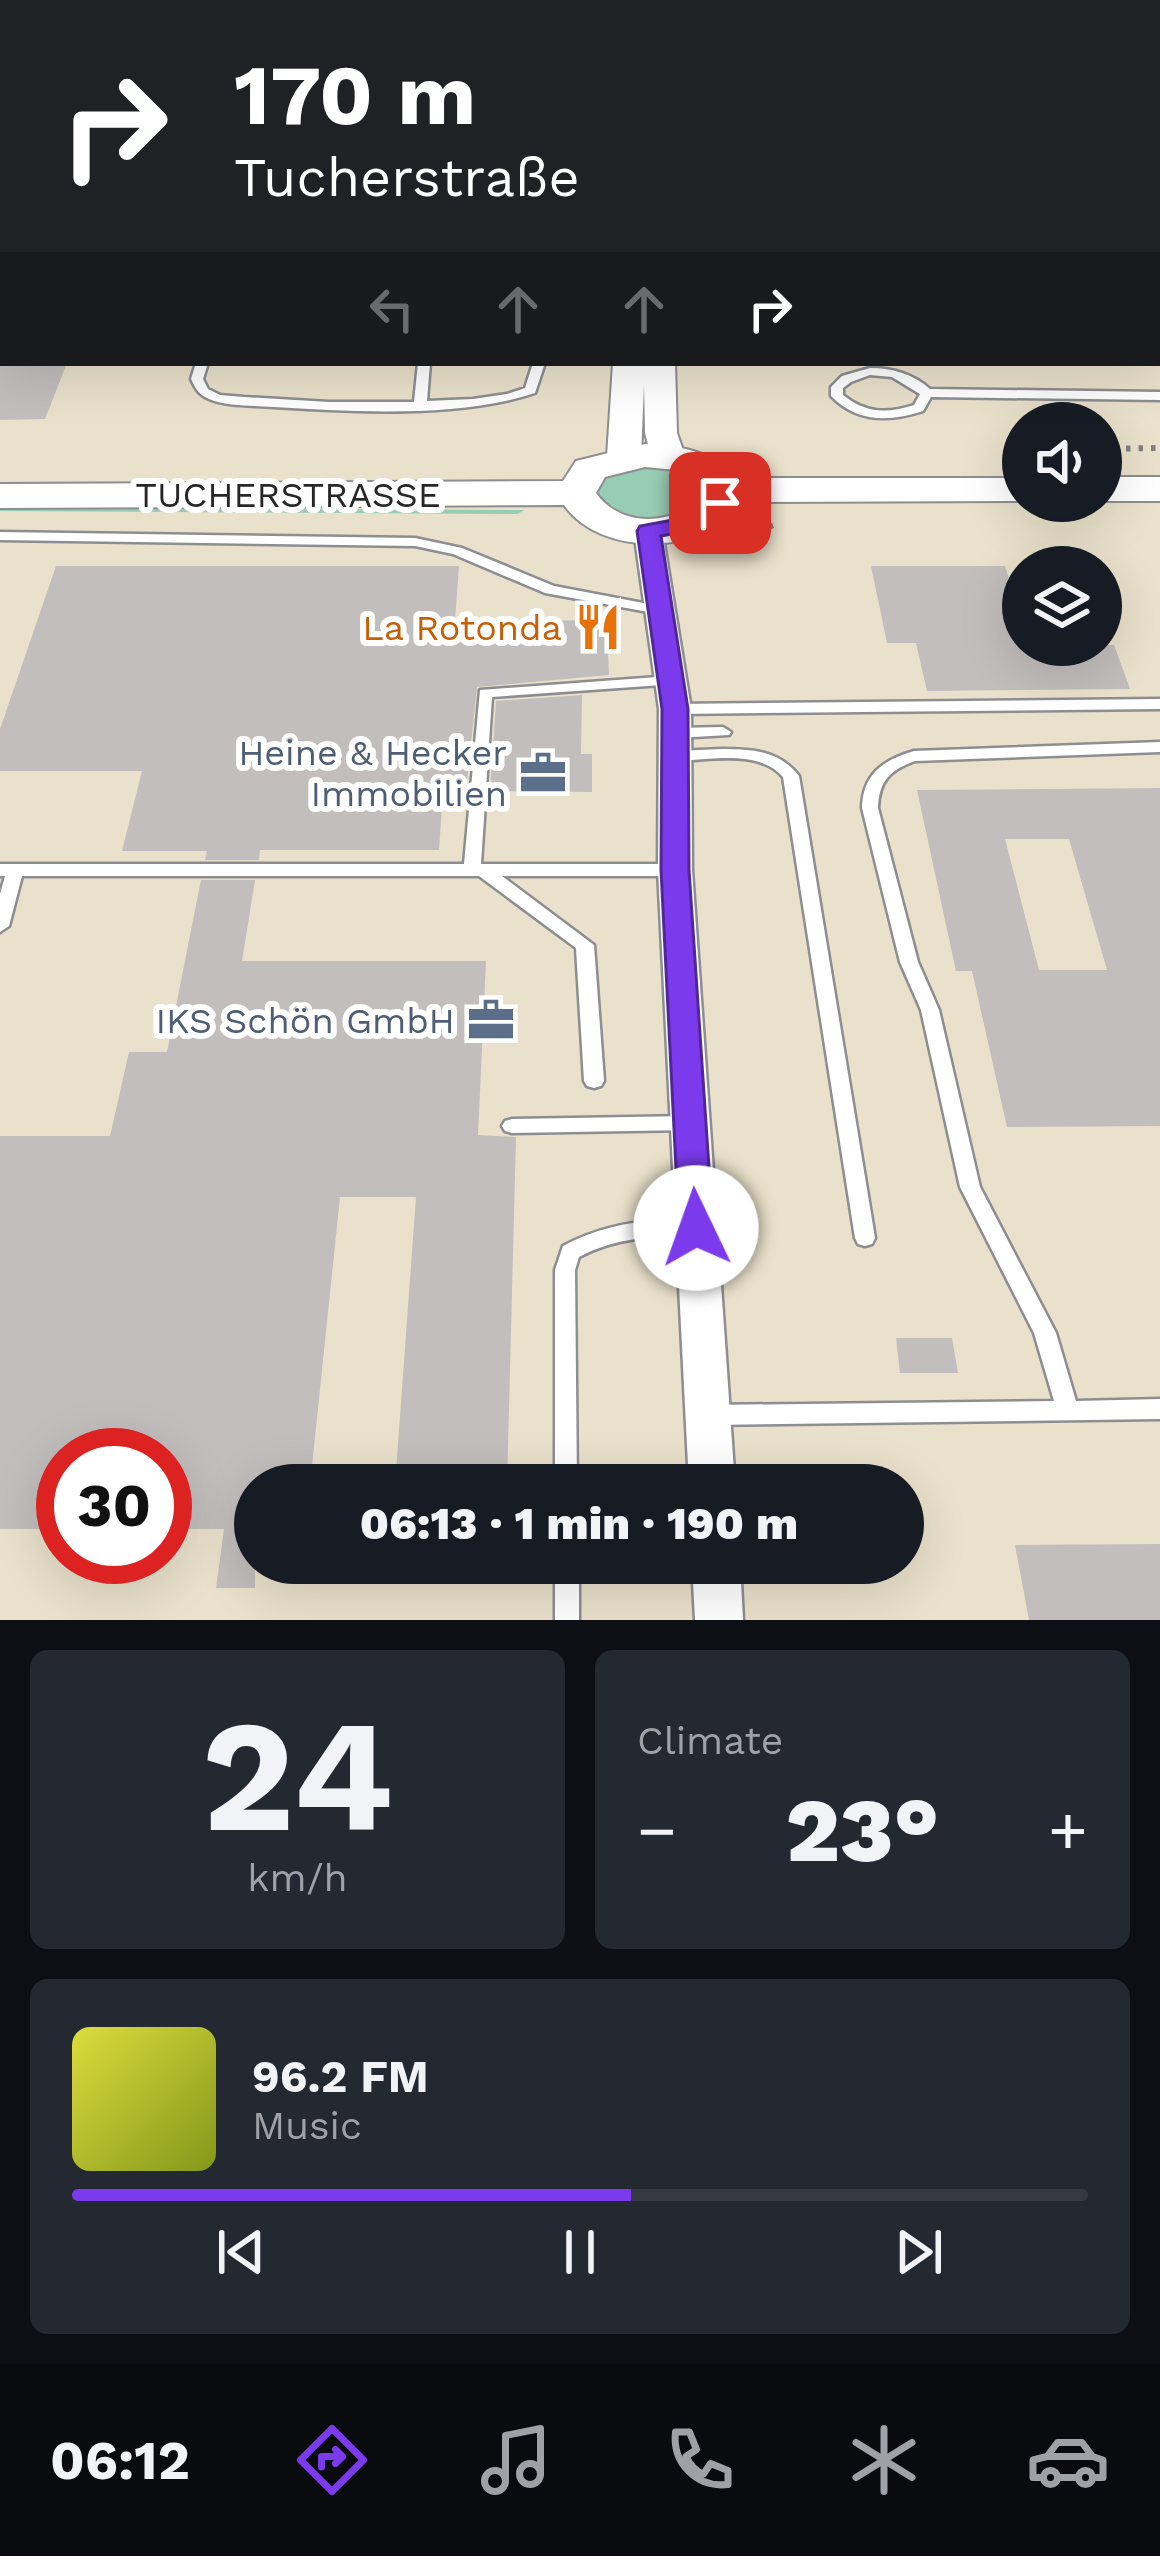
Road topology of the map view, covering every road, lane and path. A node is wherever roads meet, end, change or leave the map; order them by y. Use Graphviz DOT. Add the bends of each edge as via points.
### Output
graph roads {
  1 [pos="201,366"];
  2 [pos="424,366"];
  3 [pos="539,366"];
  4 [pos="629,366"];
  5 [pos="659,366"];
  6 [pos="927,393"];
  7 [pos="1160,396"];
  8 [pos="420,404"];
  9 [pos="1160,448"];
  10 [pos="1122,449"];
  11 [pos="668,456"];
  12 [pos="624,457"];
  13 [pos="1122,489"];
  14 [pos="1160,489"];
  15 [pos="722,490"];
  16 [pos="1002,490"];
  17 [pos="576,493"];
  18 [pos="0,496"];
  19 [pos="649,531"];
  20 [pos="0,536"];
  21 [pos="659,610"];
  22 [pos="1160,704"];
  23 [pos="675,720"];
  24 [pos="723,732"];
  25 [pos="1160,747"];
  26 [pos="7,870"];
  27 [pos="478,870"];
  28 [pos="675,870"];
  29 [pos="0,926"];
  30 [pos="595,1081"];
  31 [pos="690,1123"];
  32 [pos="512,1126"];
  33 [pos="696,1228"];
  34 [pos="865,1238"];
  35 [pos="1067,1408"];
  36 [pos="1160,1409"];
  37 [pos="707,1414"];
  38 [pos="566,1464"];
  39 [pos="711,1464"];
  40 [pos="567,1584"];
  41 [pos="717,1584"];
  42 [pos="567,1620"];
  43 [pos="719,1620"];
  1 -- 8 [label="lane" via="202,391 217,398"];
  2 -- 8 [label="lane"];
  3 -- 8 [label="lane" via="531,390 512,399"];
  4 -- 12 [label="street"];
  5 -- 11 [label="street"];
  6 -- 6 [label="lane" via="919,409 880,416 850,408 837,387 850,376 884,372"];
  6 -- 7 [label="lane"];
  9 -- 10 [label="path"];
  11 -- 12 [label="main road"];
  11 -- 15 [label="main road" via="705,469"];
  12 -- 17 [label="main road" via="590,469"];
  13 -- 14 [label="main road"];
  15 -- 16 [label="main road"];
  15 -- 19 [label="main road" via="720,503 696,523"];
  17 -- 18 [label="main road, TUCHERSTRASSE"];
  17 -- 19 [label="main road" via="600,520"];
  19 -- 21 [label="street"];
  20 -- 21 [label="lane" via="415,542 550,590"];
  21 -- 23 [label="street"];
  22 -- 23 [label="lane"];
  23 -- 24 [label="lane"];
  23 -- 27 [label="lane" via="485,693"];
  23 -- 28 [label="street"];
  23 -- 34 [label="lane" via="786,766 791,776"];
  25 -- 35 [label="lane" via="914,756 892,761 869,789 970,1187 1046,1333"];
  26 -- 27 [label="lane"];
  26 -- 29 [label="lane"];
  27 -- 28 [label="lane"];
  27 -- 30 [label="lane" via="585,945"];
  28 -- 31 [label="street"];
  31 -- 32 [label="lane"];
  31 -- 33 [label="street"];
  33 -- 37 [label="street"];
  33 -- 38 [label="lane" via="628,1228 570,1252"];
  35 -- 36 [label="lane"];
  35 -- 37 [label="lane"];
  37 -- 39 [label="street"];
  40 -- 42 [label="lane"];
  41 -- 43 [label="street"];
}
